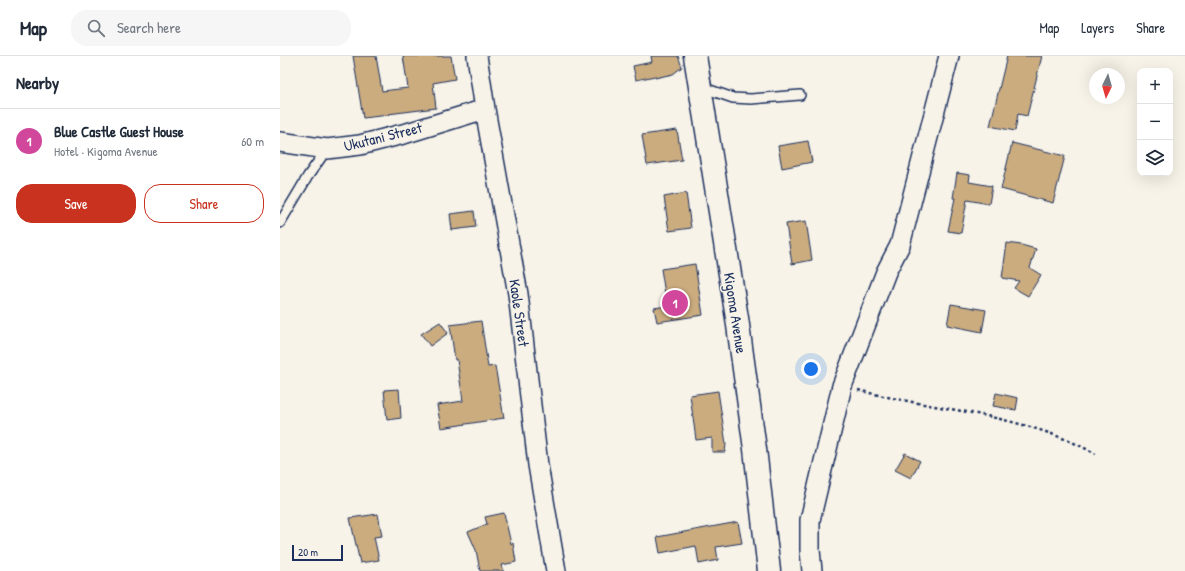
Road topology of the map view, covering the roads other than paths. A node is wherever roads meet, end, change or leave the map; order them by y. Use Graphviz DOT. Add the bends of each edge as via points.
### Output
graph roads {
  1 [pos="477,56"];
  2 [pos="695,56"];
  3 [pos="949,56"];
  4 [pos="699,87"];
  5 [pos="800,95"];
  6 [pos="485,109"];
  7 [pos="280,142"];
  8 [pos="326,150"];
  9 [pos="280,223"];
  10 [pos="556,571"];
  11 [pos="770,571"];
  12 [pos="812,571"];
  1 -- 6 [label="street, Kaole Street"];
  2 -- 4 [label="main road, Kigoma Avenue"];
  3 -- 12 [label="street" via="900,245 886,272 842,386 810,520"];
  4 -- 5 [label="lane" via="733,98"];
  4 -- 11 [label="main road, Kigoma Avenue" via="737,318"];
  6 -- 8 [label="street, Ukutani Street" via="360,145"];
  6 -- 10 [label="street, Kaole Street" via="518,294 538,465"];
  7 -- 8 [label="street, Ukutani Street"];
  8 -- 9 [label="lane"];
}
